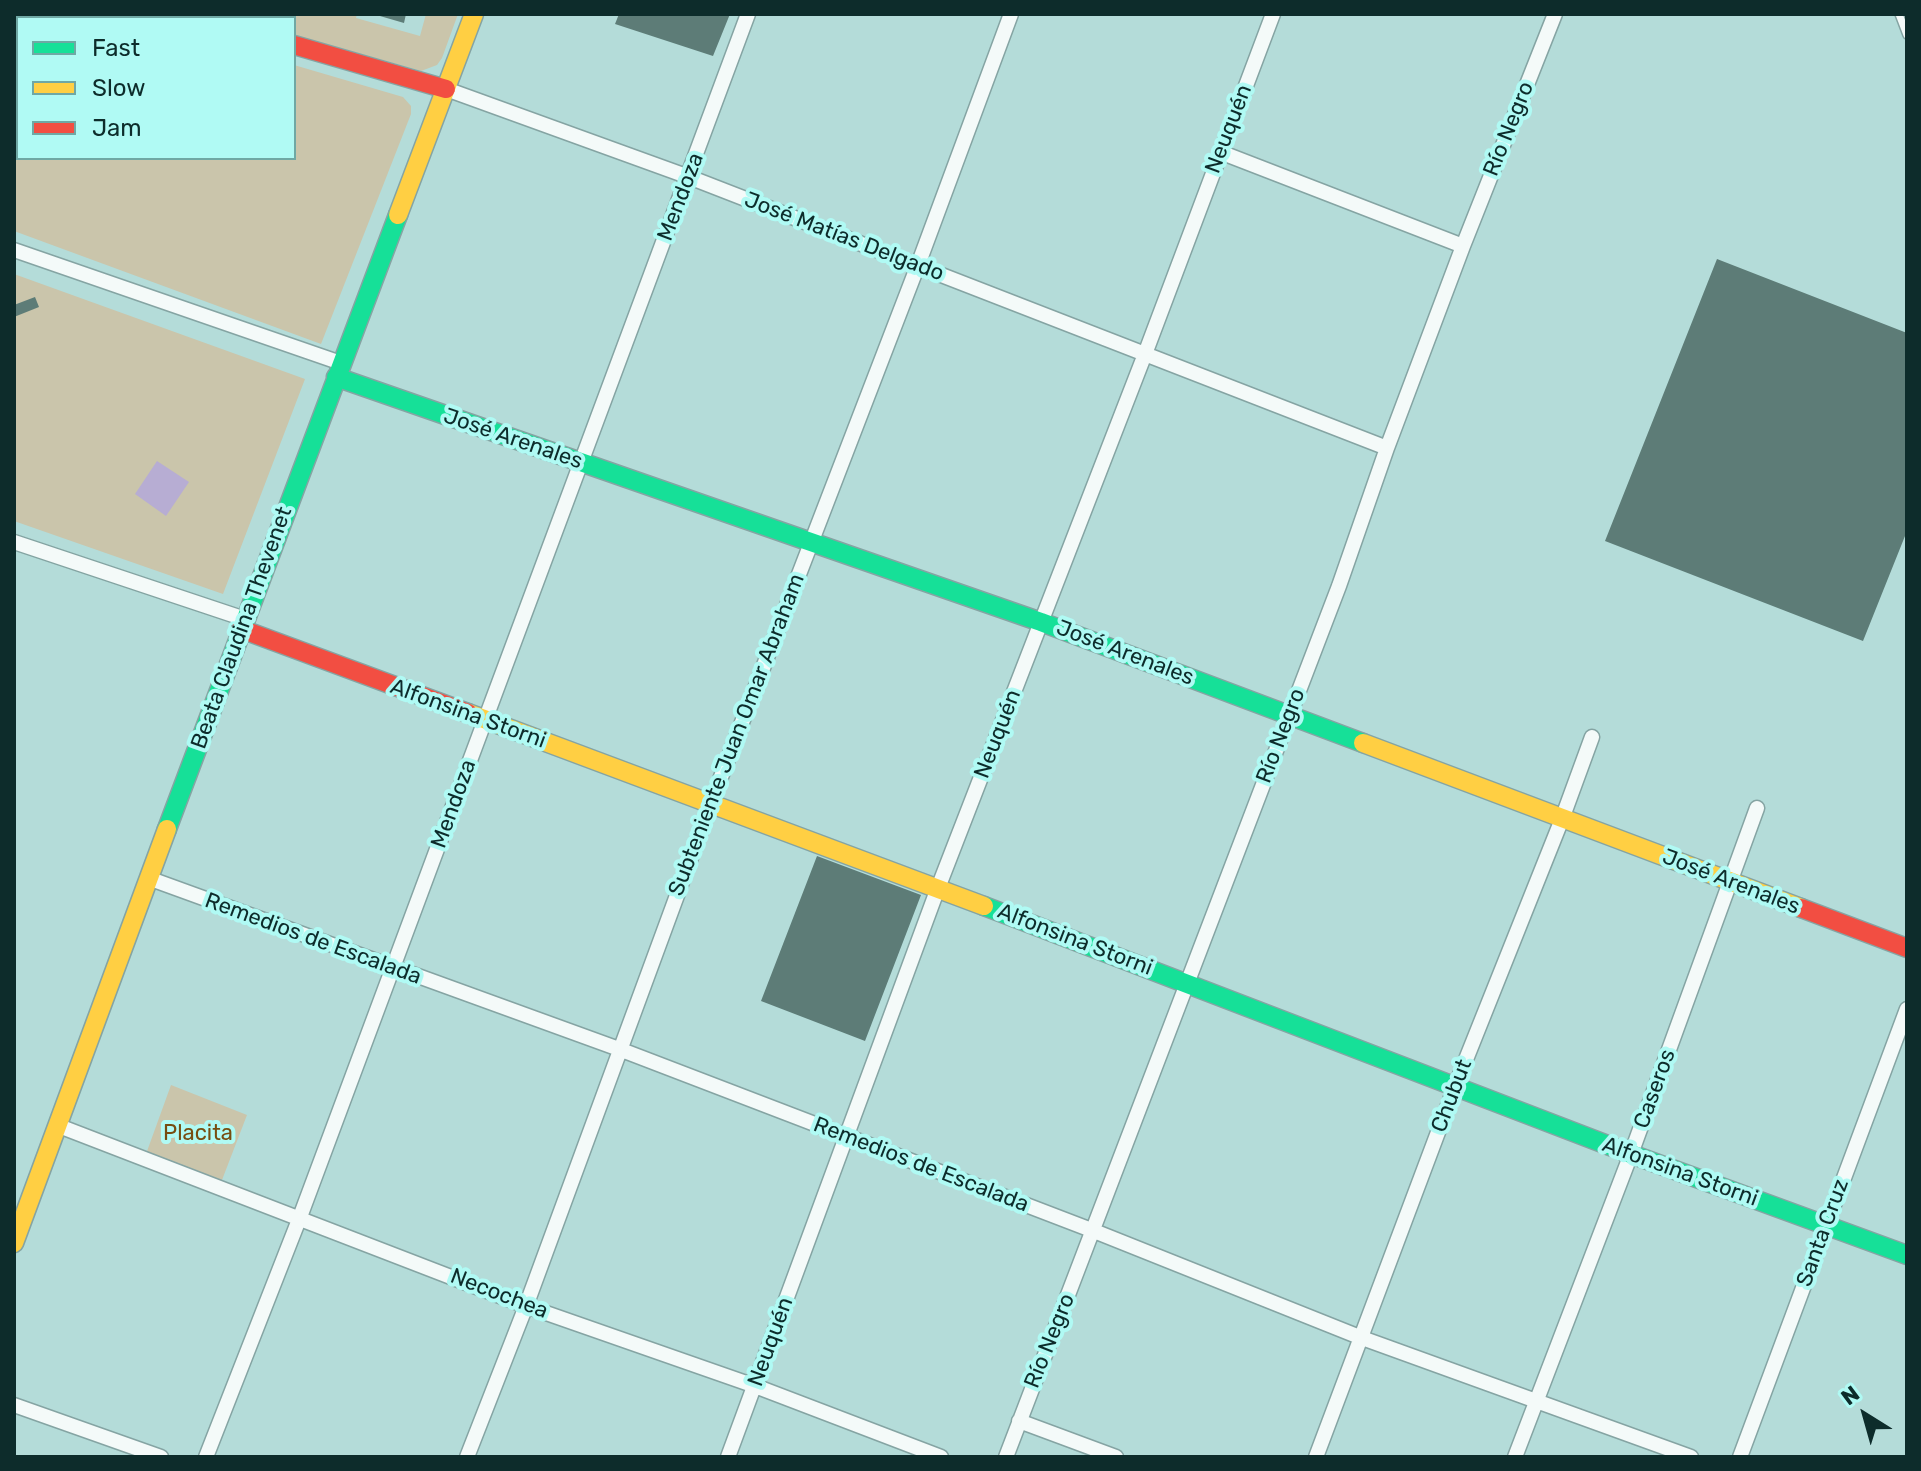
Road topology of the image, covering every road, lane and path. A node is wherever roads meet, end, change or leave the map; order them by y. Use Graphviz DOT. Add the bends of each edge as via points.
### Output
graph roads {
  1 [pos="189,14"];
  2 [pos="474,14"];
  3 [pos="748,14"];
  4 [pos="1011,14"];
  5 [pos="1273,14"];
  6 [pos="1555,14"];
  7 [pos="1899,14"];
  8 [pos="204,16"];
  9 [pos="1907,35"];
  10 [pos="296,46"];
  11 [pos="446,89"];
  12 [pos="1220,152"];
  13 [pos="689,177"];
  14 [pos="1463,246"];
  15 [pos="14,250"];
  16 [pos="918,265"];
  17 [pos="1145,354"];
  18 [pos="338,370"];
  19 [pos="1387,448"];
  20 [pos="579,463"];
  21 [pos="811,540"];
  22 [pos="14,542"];
  23 [pos="1041,622"];
  24 [pos="243,624"];
  25 [pos="1288,716"];
  26 [pos="484,721"];
  27 [pos="1592,737"];
  28 [pos="711,803"];
  29 [pos="1757,808"];
  30 [pos="1562,819"];
  31 [pos="148,878"];
  32 [pos="1732,883"];
  33 [pos="938,888"];
  34 [pos="1907,948"];
  35 [pos="394,969"];
  36 [pos="1188,983"];
  37 [pos="1907,1009"];
  38 [pos="619,1049"];
  39 [pos="1455,1087"];
  40 [pos="59,1126"];
  41 [pos="847,1137"];
  42 [pos="1631,1154"];
  43 [pos="300,1217"];
  44 [pos="1825,1226"];
  45 [pos="1094,1231"];
  46 [pos="14,1243"];
  47 [pos="1907,1255"];
  48 [pos="526,1306"];
  49 [pos="1362,1338"];
  50 [pos="755,1386"];
  51 [pos="1538,1400"];
  52 [pos="14,1405"];
  53 [pos="1019,1421"];
  54 [pos="161,1457"];
  55 [pos="206,1457"];
  56 [pos="467,1457"];
  57 [pos="728,1457"];
  58 [pos="941,1457"];
  59 [pos="1006,1457"];
  60 [pos="1116,1457"];
  61 [pos="1316,1457"];
  62 [pos="1515,1457"];
  63 [pos="1691,1457"];
  64 [pos="1740,1457"];
  1 -- 8 [label="street"];
  2 -- 11 [label="street, Beata Claudina Thevenet"];
  3 -- 13 [label="street, Mendoza"];
  4 -- 16 [label="street, Subteniente Juan Omar Abraham"];
  5 -- 12 [label="street, Neuquén"];
  6 -- 14 [label="street, Río Negro"];
  7 -- 9 [label="lane"];
  10 -- 11 [label="street, José Matías Delgado"];
  11 -- 13 [label="street, José Matías Delgado"];
  11 -- 18 [label="street, Beata Claudina Thevenet"];
  12 -- 14 [label="street"];
  12 -- 17 [label="street, Neuquén"];
  13 -- 16 [label="street, José Matías Delgado"];
  13 -- 20 [label="street, Mendoza"];
  14 -- 19 [label="street, Río Negro"];
  15 -- 18 [label="street, José Arenales"];
  16 -- 17 [label="street, José Matías Delgado"];
  16 -- 21 [label="street, Subteniente Juan Omar Abraham"];
  17 -- 19 [label="street, José Matías Delgado"];
  17 -- 23 [label="street, Neuquén"];
  18 -- 20 [label="street, José Arenales"];
  18 -- 24 [label="street, Beata Claudina Thevenet"];
  19 -- 25 [label="street, Río Negro"];
  20 -- 21 [label="street, José Arenales"];
  20 -- 26 [label="street, Mendoza"];
  21 -- 23 [label="street, José Arenales"];
  21 -- 28 [label="street, Subteniente Juan Omar Abraham"];
  22 -- 24 [label="street, Alfonsina Storni"];
  23 -- 25 [label="street, José Arenales"];
  23 -- 33 [label="street, Neuquén"];
  24 -- 26 [label="street, Alfonsina Storni"];
  24 -- 31 [label="street, Beata Claudina Thevenet"];
  25 -- 30 [label="street, José Arenales"];
  25 -- 36 [label="street, Río Negro"];
  26 -- 28 [label="street, Alfonsina Storni"];
  26 -- 35 [label="street, Mendoza"];
  27 -- 30 [label="street, Chubut"];
  28 -- 33 [label="street, Alfonsina Storni"];
  28 -- 38 [label="street, Subteniente Juan Omar Abraham"];
  29 -- 32 [label="street, Caseros"];
  30 -- 32 [label="street, José Arenales"];
  30 -- 39 [label="street, Chubut"];
  31 -- 35 [label="street, Remedios de Escalada"];
  31 -- 40 [label="street, Beata Claudina Thevenet"];
  32 -- 34 [label="street, José Arenales"];
  32 -- 42 [label="street, Caseros"];
  33 -- 36 [label="street, Alfonsina Storni"];
  33 -- 41 [label="street, Neuquén"];
  35 -- 38 [label="street, Remedios de Escalada"];
  35 -- 43 [label="street, Mendoza"];
  36 -- 39 [label="street, Alfonsina Storni"];
  36 -- 45 [label="street, Río Negro"];
  37 -- 44 [label="street, Santa Cruz"];
  38 -- 41 [label="street, Remedios de Escalada"];
  38 -- 48 [label="street, Subteniente Juan Omar Abraham"];
  39 -- 42 [label="street, Alfonsina Storni"];
  39 -- 49 [label="street, Chubut"];
  40 -- 43 [label="street, Necochea"];
  40 -- 46 [label="street, Beata Claudina Thevenet"];
  41 -- 45 [label="street, Remedios de Escalada"];
  41 -- 50 [label="street, Neuquén"];
  42 -- 44 [label="street, Alfonsina Storni"];
  42 -- 51 [label="street, Caseros"];
  43 -- 48 [label="street, Necochea"];
  43 -- 55 [label="street, Mendoza"];
  44 -- 47 [label="street, Alfonsina Storni"];
  44 -- 64 [label="street, Santa Cruz"];
  45 -- 49 [label="street, Remedios de Escalada"];
  45 -- 53 [label="street, Río Negro"];
  48 -- 50 [label="street, Necochea"];
  48 -- 56 [label="street, Subteniente Juan Omar Abraham"];
  49 -- 51 [label="street, Remedios de Escalada"];
  49 -- 61 [label="street, Chubut"];
  50 -- 57 [label="street, Neuquén"];
  50 -- 58 [label="street, Necochea"];
  51 -- 62 [label="street, Caseros"];
  51 -- 63 [label="street, Remedios de Escalada"];
  52 -- 54 [label="street"];
  53 -- 59 [label="street, Río Negro"];
  53 -- 60 [label="street"];
}
